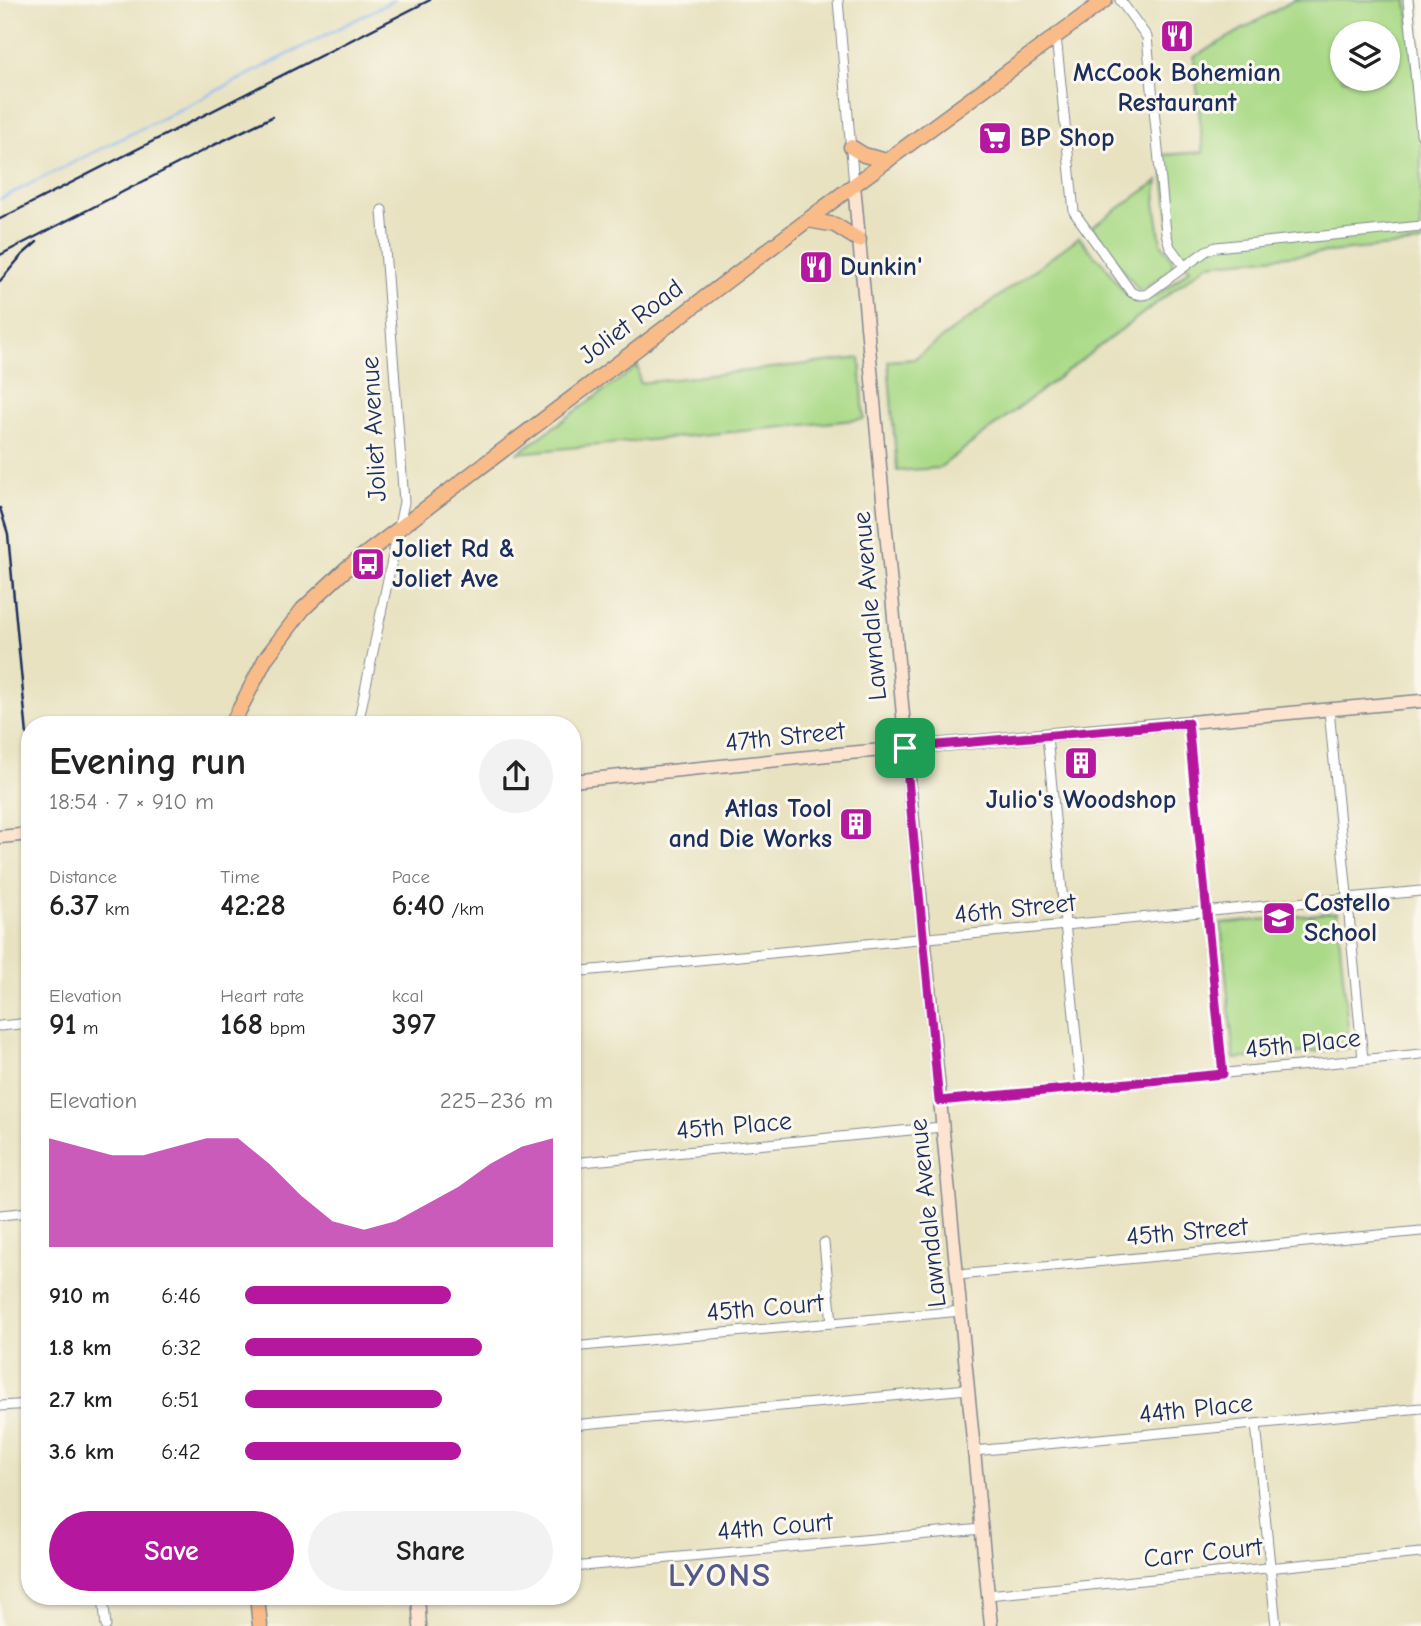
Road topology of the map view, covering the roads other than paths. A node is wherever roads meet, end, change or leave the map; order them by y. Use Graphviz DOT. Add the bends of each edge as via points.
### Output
graph roads {
  1 [pos="838,0"];
  2 [pos="1105,0"];
  3 [pos="1120,0"];
  4 [pos="1408,0"];
  5 [pos="1056,36"];
  6 [pos="1421,132"];
  7 [pos="851,147"];
  8 [pos="887,161"];
  9 [pos="854,185"];
  10 [pos="382,210"];
  11 [pos="808,220"];
  12 [pos="1421,226"];
  13 [pos="859,240"];
  14 [pos="1184,266"];
  15 [pos="400,527"];
  16 [pos="1421,701"];
  17 [pos="1329,710"];
  18 [pos="236,716"];
  19 [pos="360,716"];
  20 [pos="1188,723"];
  21 [pos="1046,736"];
  22 [pos="905,748"];
  23 [pos="581,780"];
  24 [pos="21,835"];
  25 [pos="0,836"];
  26 [pos="1421,891"];
  27 [pos="1348,898"];
  28 [pos="1207,912"];
  29 [pos="1065,925"];
  30 [pos="924,939"];
  31 [pos="581,971"];
  32 [pos="21,1024"];
  33 [pos="0,1026"];
  34 [pos="1421,1054"];
  35 [pos="1363,1059"];
  36 [pos="1223,1074"];
  37 [pos="1081,1088"];
  38 [pos="939,1101"];
  39 [pos="942,1127"];
  40 [pos="581,1162"];
  41 [pos="21,1213"];
  42 [pos="0,1215"];
  43 [pos="1421,1231"];
  44 [pos="824,1242"];
  45 [pos="958,1275"];
  46 [pos="961,1311"];
  47 [pos="832,1323"];
  48 [pos="581,1346"];
  49 [pos="968,1389"];
  50 [pos="21,1405"];
  51 [pos="0,1406"];
  52 [pos="1421,1408"];
  53 [pos="581,1424"];
  54 [pos="1256,1424"];
  55 [pos="974,1451"];
  56 [pos="982,1529"];
  57 [pos="1421,1553"];
  58 [pos="581,1566"];
  59 [pos="1270,1567"];
  60 [pos="988,1595"];
  61 [pos="104,1605"];
  62 [pos="258,1605"];
  63 [pos="419,1605"];
  64 [pos="106,1626"];
  65 [pos="260,1626"];
  66 [pos="420,1626"];
  67 [pos="991,1626"];
  68 [pos="1276,1626"];
  1 -- 7 [label="street, Lawndale Avenue"];
  2 -- 5 [label="main road, Joliet Road"];
  3 -- 14 [label="street" via="1147,37 1166,233"];
  4 -- 6 [label="street"];
  5 -- 8 [label="main road, Joliet Road"];
  5 -- 14 [label="street" via="1074,212 1130,292 1147,293"];
  7 -- 8 [label="main road"];
  7 -- 9 [label="street, Lawndale Avenue"];
  8 -- 9 [label="main road, Joliet Road"];
  9 -- 11 [label="main road, Joliet Road"];
  9 -- 13 [label="street, Lawndale Avenue"];
  10 -- 15 [label="street, Joliet Avenue" via="404,502"];
  11 -- 13 [label="main road" via="835,225"];
  11 -- 15 [label="main road, Joliet Road"];
  12 -- 14 [label="street" via="1216,247"];
  13 -- 22 [label="street, Lawndale Avenue"];
  15 -- 18 [label="main road, Joliet Road" via="303,609 266,658"];
  15 -- 19 [label="street, Joliet Avenue"];
  16 -- 17 [label="street, 47th Street"];
  17 -- 20 [label="street, 47th Street"];
  17 -- 27 [label="street"];
  20 -- 21 [label="street, 47th Street"];
  20 -- 28 [label="street"];
  21 -- 22 [label="street, 47th Street"];
  21 -- 29 [label="street"];
  22 -- 23 [label="street, 47th Street"];
  22 -- 30 [label="street, Lawndale Avenue"];
  24 -- 25 [label="street"];
  26 -- 27 [label="street, 46th Street"];
  27 -- 28 [label="street, 46th Street"];
  27 -- 35 [label="street"];
  28 -- 29 [label="street, 46th Street"];
  28 -- 36 [label="street"];
  29 -- 30 [label="street, 46th Street"];
  29 -- 37 [label="street"];
  30 -- 31 [label="street, 46th Street"];
  30 -- 38 [label="street, Lawndale Avenue"];
  32 -- 33 [label="street"];
  34 -- 35 [label="street, 45th Place"];
  35 -- 36 [label="street, 45th Place"];
  36 -- 37 [label="street, 45th Place"];
  37 -- 38 [label="street, 45th Place"];
  38 -- 39 [label="street, Lawndale Avenue"];
  39 -- 40 [label="street, 45th Place"];
  39 -- 45 [label="street, Lawndale Avenue"];
  41 -- 42 [label="street"];
  43 -- 45 [label="street, 45th Street"];
  44 -- 47 [label="street"];
  45 -- 46 [label="street, Lawndale Avenue"];
  46 -- 47 [label="street, 45th Court"];
  46 -- 49 [label="street, Lawndale Avenue"];
  47 -- 48 [label="street, 45th Court"];
  49 -- 53 [label="street"];
  49 -- 55 [label="street, Lawndale Avenue"];
  50 -- 51 [label="street"];
  52 -- 54 [label="street, 44th Place"];
  54 -- 55 [label="street, 44th Place"];
  54 -- 59 [label="street"];
  55 -- 56 [label="street, Lawndale Avenue"];
  56 -- 58 [label="street, 44th Court"];
  56 -- 60 [label="street, Lawndale Avenue"];
  57 -- 59 [label="street, Carr Court"];
  59 -- 60 [label="street, Carr Court"];
  59 -- 68 [label="street"];
  60 -- 67 [label="street, Lawndale Avenue"];
  61 -- 64 [label="street"];
  62 -- 65 [label="main road"];
  63 -- 66 [label="street"];
}
